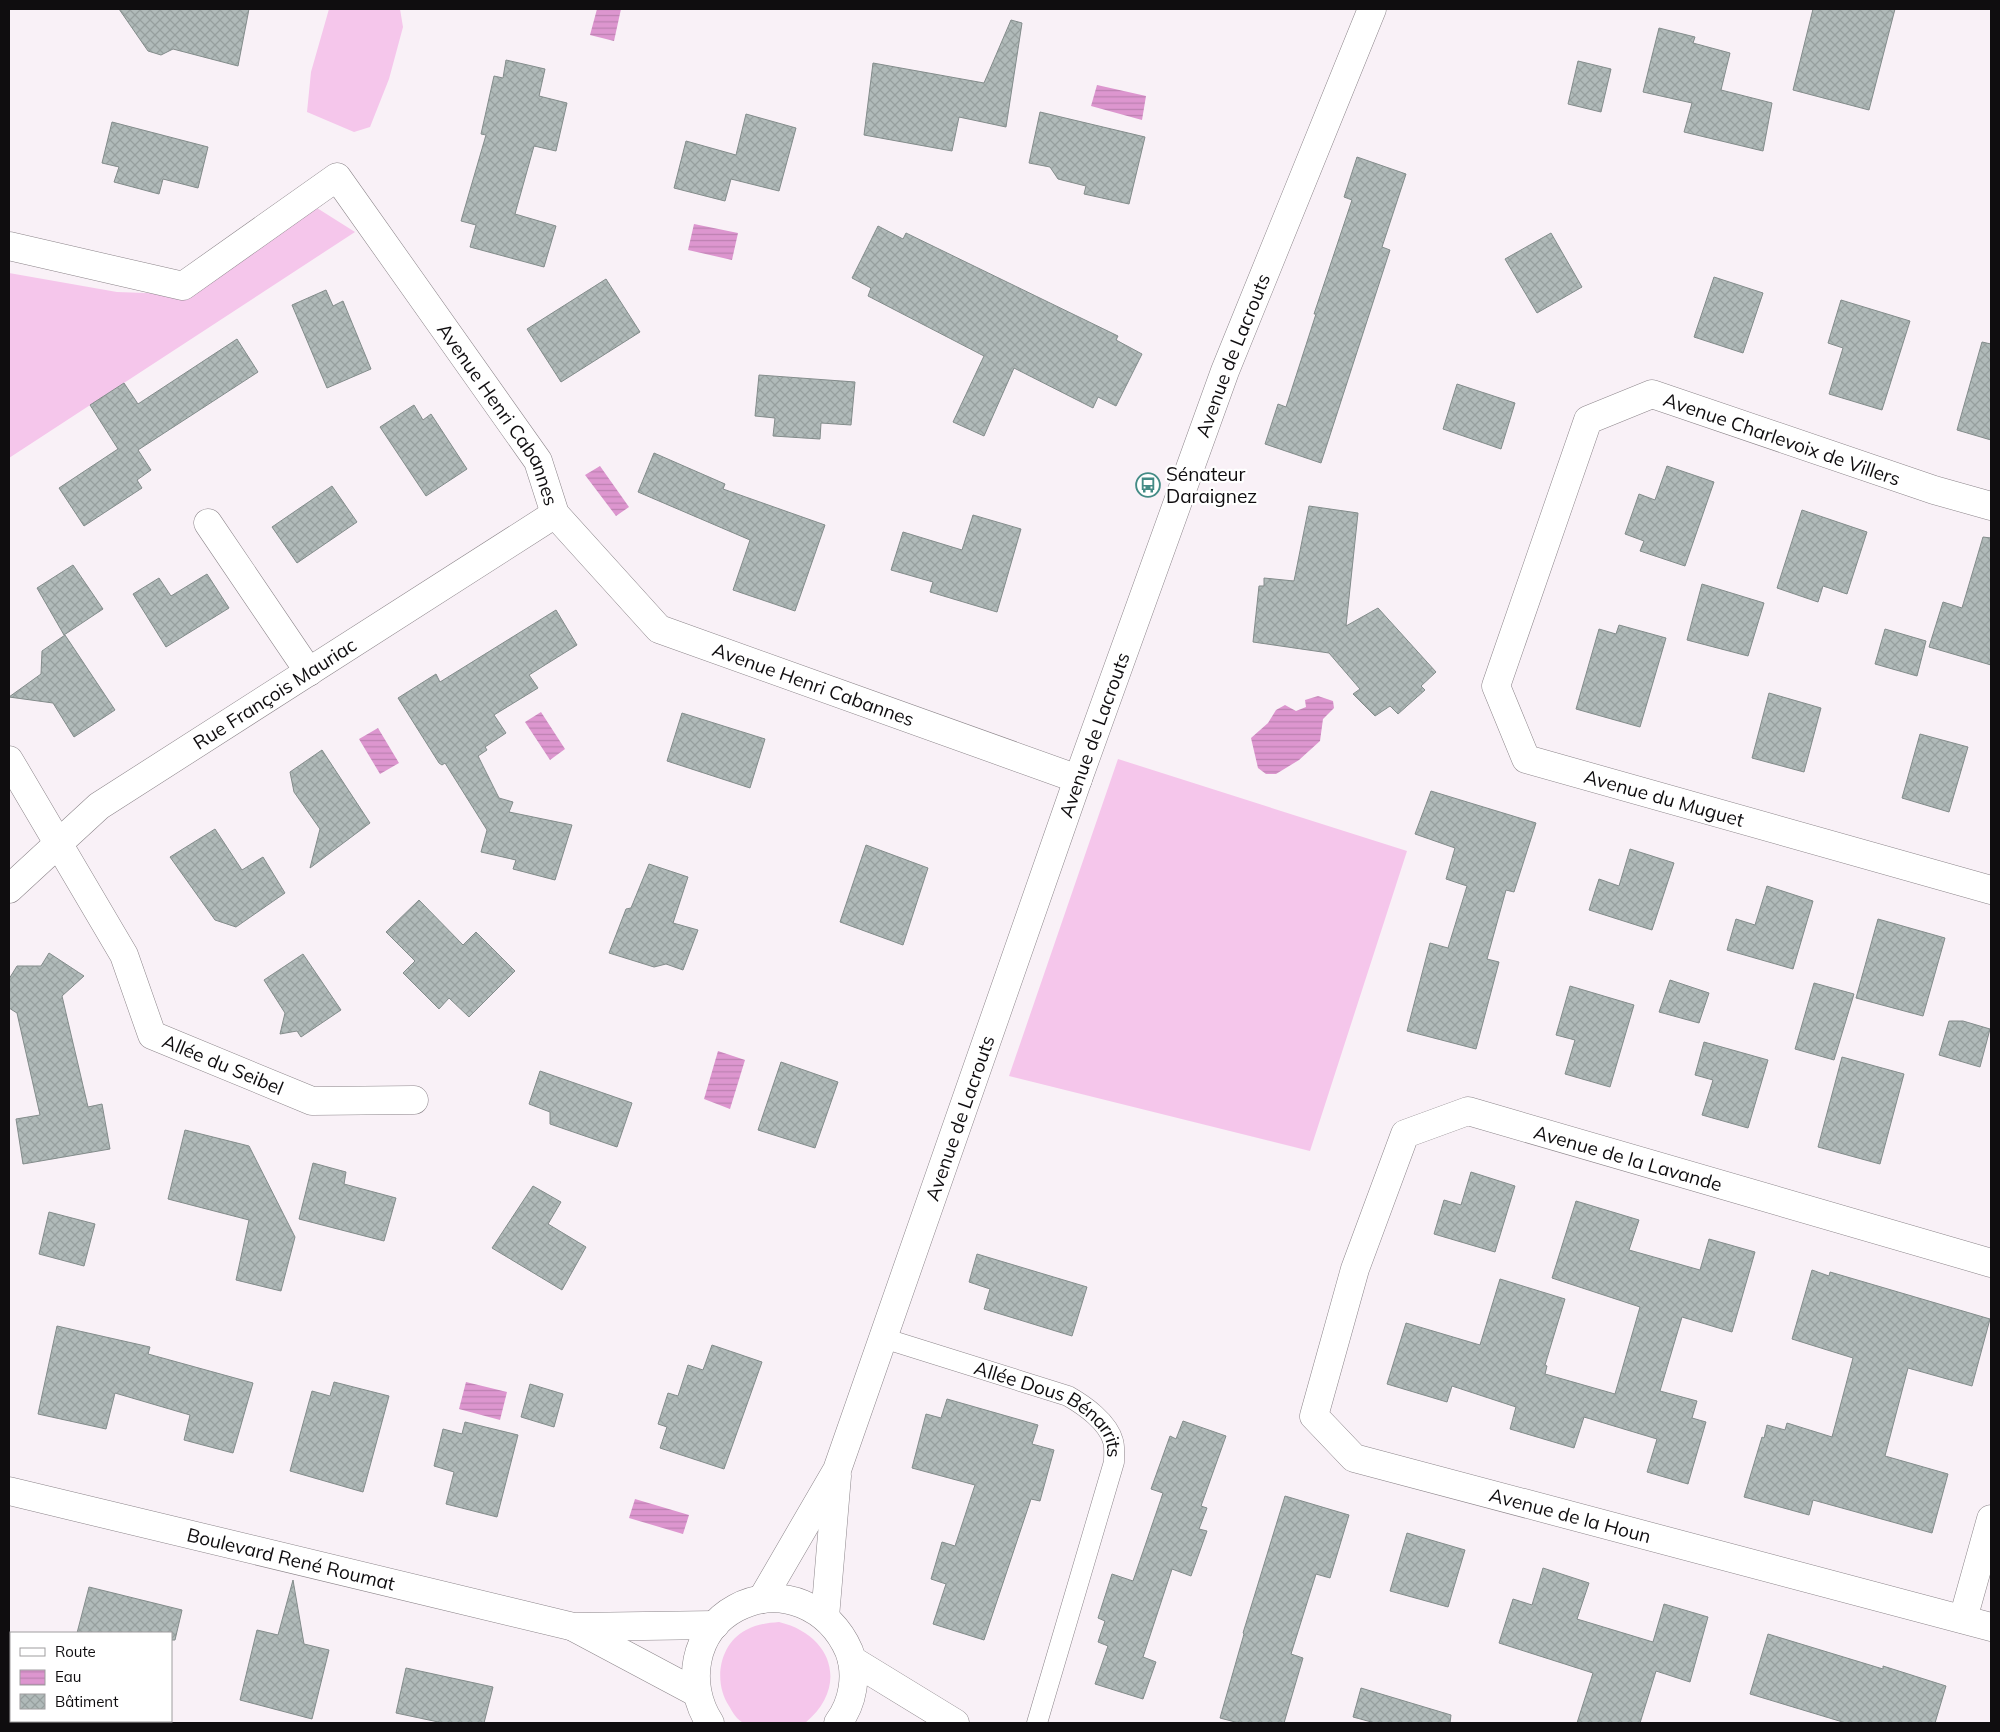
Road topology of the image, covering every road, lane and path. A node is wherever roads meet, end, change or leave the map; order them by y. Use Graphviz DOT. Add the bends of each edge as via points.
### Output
graph roads {
  1 [pos="1372,9"];
  2 [pos="9,246"];
  3 [pos="1991,506"];
  4 [pos="555,514"];
  5 [pos="208,523"];
  6 [pos="1536,574"];
  7 [pos="309,672"];
  8 [pos="9,760"];
  9 [pos="1078,779"];
  10 [pos="59,844"];
  11 [pos="9,889"];
  12 [pos="1991,890"];
  13 [pos="414,1100"];
  14 [pos="1991,1262"];
  15 [pos="1356,1269"];
  16 [pos="883,1338"];
  17 [pos="837,1470"];
  18 [pos="9,1490"];
  19 [pos="1991,1519"];
  20 [pos="762,1600"];
  21 [pos="825,1617"];
  22 [pos="1963,1619"];
  23 [pos="715,1625"];
  24 [pos="574,1627"];
  25 [pos="1991,1627"];
  26 [pos="852,1660"];
  27 [pos="696,1694"];
  28 [pos="710,1723"];
  29 [pos="838,1723"];
  30 [pos="955,1723"];
  31 [pos="1037,1723"];
  1 -- 9 [label="street, Avenue de Lacrouts" via="1225,370"];
  2 -- 4 [label="street, Avenue Henri Cabannes" via="183,286 337,176 538,461"];
  3 -- 6 [label="street, Avenue Charlevoix de Villers" via="1934,490 1652,394 1588,420"];
  4 -- 7 [label="street, Rue François Mauriac"];
  4 -- 9 [label="street, Avenue Henri Cabannes" via="659,629"];
  5 -- 7 [label="street"];
  6 -- 12 [label="street, Avenue du Muguet" via="1496,686 1526,758"];
  7 -- 10 [label="street, Rue François Mauriac" via="99,806"];
  8 -- 10 [label="street, Allée du Seibel"];
  9 -- 16 [label="street, Avenue de Lacrouts"];
  10 -- 11 [label="street, Rue François Mauriac"];
  10 -- 13 [label="street, Allée du Seibel" via="124,954 152,1035 312,1101"];
  14 -- 15 [label="street, Avenue de la Lavande" via="1468,1112 1405,1134"];
  15 -- 22 [label="street, Avenue de la Houn" via="1314,1416 1354,1458"];
  16 -- 17 [label="street, Avenue de Lacrouts"];
  16 -- 31 [label="lane, Allée Dous Bénarrits" via="1068,1396 1088,1408 1113,1440 1114,1462"];
  17 -- 20 [label="street, Avenue de Lacrouts"];
  17 -- 21 [label="street, Avenue de Lacrouts"];
  18 -- 24 [label="street, Boulevard René Roumat"];
  19 -- 22 [label="street"];
  20 -- 21 [label="street" via="784,1599 806,1605"];
  20 -- 23 [label="street" via="736,1608"];
  21 -- 26 [label="street" via="842,1636"];
  22 -- 25 [label="street, Avenue de la Houn"];
  23 -- 24 [label="street, Boulevard René Roumat"];
  23 -- 27 [label="street" via="702,1646 695,1669"];
  24 -- 27 [label="street, Boulevard René Roumat"];
  26 -- 29 [label="street" via="854,1688 846,1713"];
  26 -- 30 [label="street"];
  27 -- 28 [label="street"];
}
